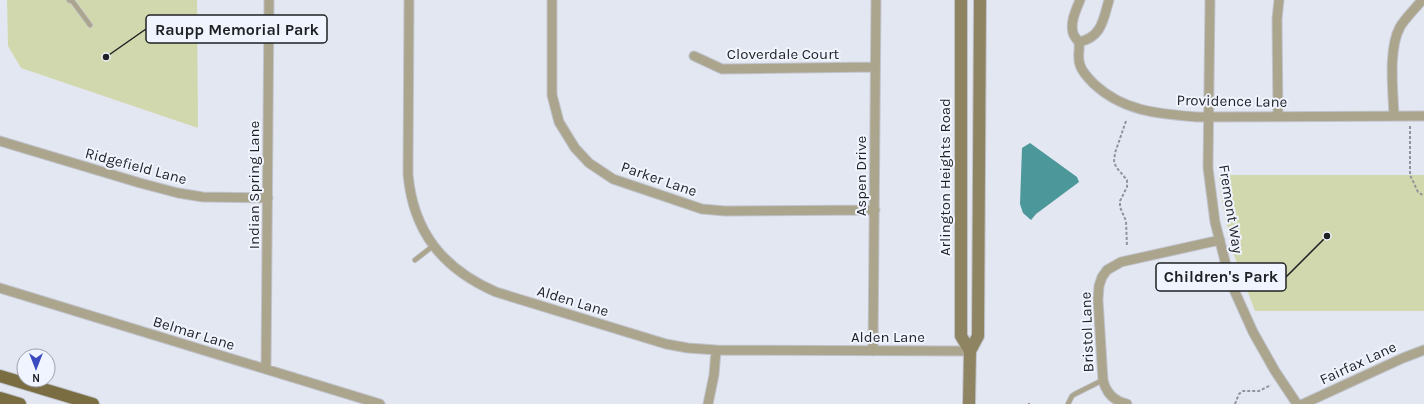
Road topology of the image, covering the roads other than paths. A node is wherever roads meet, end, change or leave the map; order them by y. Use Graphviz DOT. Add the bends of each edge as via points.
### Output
graph roads {
  1 [pos="69,0"];
  2 [pos="269,0"];
  3 [pos="409,0"];
  4 [pos="552,0"];
  5 [pos="876,0"];
  6 [pos="961,0"];
  7 [pos="980,0"];
  8 [pos="1080,0"];
  9 [pos="1110,0"];
  10 [pos="1210,0"];
  11 [pos="1279,0"];
  12 [pos="1422,0"];
  13 [pos="90,25"];
  14 [pos="1079,42"];
  15 [pos="694,56"];
  16 [pos="875,67"];
  17 [pos="1278,116"];
  18 [pos="1394,116"];
  19 [pos="1424,116"];
  20 [pos="1208,117"];
  21 [pos="0,141"];
  22 [pos="268,198"];
  23 [pos="875,210"];
  24 [pos="1220,240"];
  25 [pos="433,246"];
  26 [pos="415,260"];
  27 [pos="0,288"];
  28 [pos="716,350"];
  29 [pos="1424,350"];
  30 [pos="873,351"];
  31 [pos="970,351"];
  32 [pos="266,369"];
  33 [pos="0,376"];
  34 [pos="1103,380"];
  35 [pos="0,398"];
  36 [pos="20,404"];
  37 [pos="93,404"];
  38 [pos="380,404"];
  39 [pos="708,404"];
  40 [pos="969,404"];
  41 [pos="1068,404"];
  42 [pos="1124,404"];
  43 [pos="1297,404"];
  44 [pos="1304,404"];
  1 -- 13 [label="lane"];
  2 -- 22 [label="street, Indian Spring Lane"];
  3 -- 25 [label="street, Alden Lane" via="409,180 421,224"];
  4 -- 23 [label="street, Parker Lane" via="552,95 559,122 575,148 589,163 613,179 702,209"];
  5 -- 16 [label="street, Aspen Drive"];
  6 -- 31 [label="main road, Arlington Heights Road" via="961,336"];
  7 -- 31 [label="main road, Arlington Heights Road" via="978,336"];
  8 -- 14 [label="street, Providence Lane" via="1072,26 1073,34"];
  9 -- 14 [label="street" via="1098,32 1090,39"];
  10 -- 20 [label="street, Fremont Way"];
  11 -- 17 [label="street"];
  12 -- 18 [label="street" via="1401,26 1394,40"];
  14 -- 20 [label="street, Providence Lane" via="1078,58 1082,69 1109,96 1149,112"];
  15 -- 16 [label="street, Cloverdale Court" via="722,69"];
  16 -- 23 [label="street, Aspen Drive"];
  17 -- 18 [label="street, Providence Lane"];
  17 -- 20 [label="street, Providence Lane"];
  18 -- 19 [label="street, Providence Lane"];
  20 -- 24 [label="street, Fremont Way" via="1208,168"];
  21 -- 22 [label="street, Ridgefield Lane" via="178,193 203,197"];
  22 -- 32 [label="street, Indian Spring Lane"];
  23 -- 30 [label="street, Aspen Drive"];
  24 -- 34 [label="street, Bristol Lane" via="1128,260 1104,273 1098,295"];
  24 -- 43 [label="street, Fremont Way" via="1235,292 1253,332"];
  25 -- 26 [label="lane"];
  25 -- 28 [label="street, Alden Lane" via="462,274 496,292 666,344"];
  27 -- 32 [label="street, Belmar Lane"];
  28 -- 30 [label="street, Alden Lane"];
  28 -- 39 [label="street"];
  29 -- 44 [label="street, Fairfax Lane"];
  30 -- 31 [label="street, Alden Lane"];
  31 -- 40 [label="main road, Arlington Heights Road"];
  32 -- 38 [label="street, Belmar Lane"];
  33 -- 37 [label="main road"];
  34 -- 41 [label="lane" via="1072,396"];
  34 -- 42 [label="street, Bristol Lane" via="1109,393"];
  35 -- 36 [label="main road"];
}
